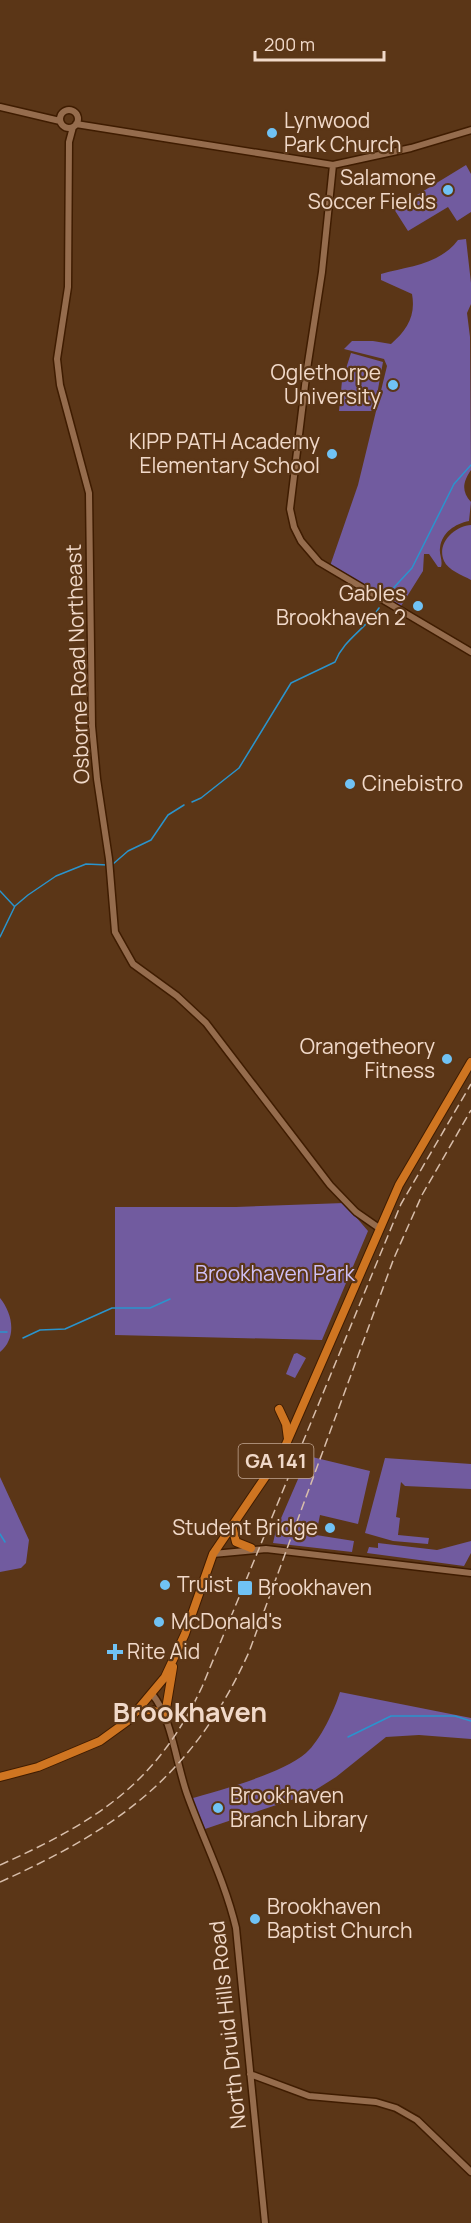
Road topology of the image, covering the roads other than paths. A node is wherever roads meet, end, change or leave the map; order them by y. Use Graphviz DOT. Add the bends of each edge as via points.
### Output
graph roads {
  1 [pos="0,107"];
  2 [pos="63,113"];
  3 [pos="46,116"];
  4 [pos="62,123"];
  5 [pos="75,123"];
  6 [pos="471,130"];
  7 [pos="69,142"];
  8 [pos="333,165"];
  9 [pos="471,652"];
  10 [pos="471,1062"];
  11 [pos="379,1228"];
  12 [pos="279,1409"];
  13 [pos="288,1440"];
  14 [pos="232,1525"];
  15 [pos="251,1548"];
  16 [pos="213,1554"];
  17 [pos="471,1573"];
  18 [pos="174,1660"];
  19 [pos="152,1694"];
  20 [pos="138,1711"];
  21 [pos="165,1715"];
  22 [pos="0,1777"];
  23 [pos="250,2074"];
  24 [pos="471,2172"];
  25 [pos="265,2223"];
  1 -- 3 [label="street"];
  2 -- 3 [label="street"];
  2 -- 4 [label="street"];
  2 -- 5 [label="street" via="72,111"];
  3 -- 4 [label="street"];
  4 -- 5 [label="street"];
  4 -- 7 [label="street, Osborne Road Northeast"];
  5 -- 7 [label="street, Osborne Road Northeast"];
  5 -- 8 [label="street"];
  6 -- 8 [label="street"];
  7 -- 11 [label="street, Osborne Road Northeast" via="68,287 57,359 89,493 93,737 115,932 126,956 142,973 195,1010 330,1185 356,1212"];
  8 -- 9 [label="street" via="290,515 301,542 319,562"];
  10 -- 11 [label="highway, GA 141" via="399,1185"];
  11 -- 13 [label="highway, GA 141"];
  12 -- 13 [label="highway"];
  13 -- 14 [label="highway, GA 141"];
  14 -- 15 [label="highway" via="236,1542"];
  14 -- 16 [label="highway, GA 141"];
  15 -- 16 [label="street"];
  15 -- 17 [label="street"];
  16 -- 18 [label="highway, GA 141"];
  18 -- 19 [label="highway, GA 141"];
  18 -- 21 [label="highway"];
  19 -- 20 [label="highway, GA 141"];
  19 -- 21 [label="street, North Druid Hills Road"];
  20 -- 21 [label="highway" via="152,1710"];
  20 -- 22 [label="highway, GA 141" via="108,1736 79,1752"];
  21 -- 23 [label="street, North Druid Hills Road" via="189,1799 232,1908 241,1963"];
  23 -- 24 [label="street" via="309,2096 376,2102 396,2108 417,2120"];
  23 -- 25 [label="street, North Druid Hills Road"];
}
